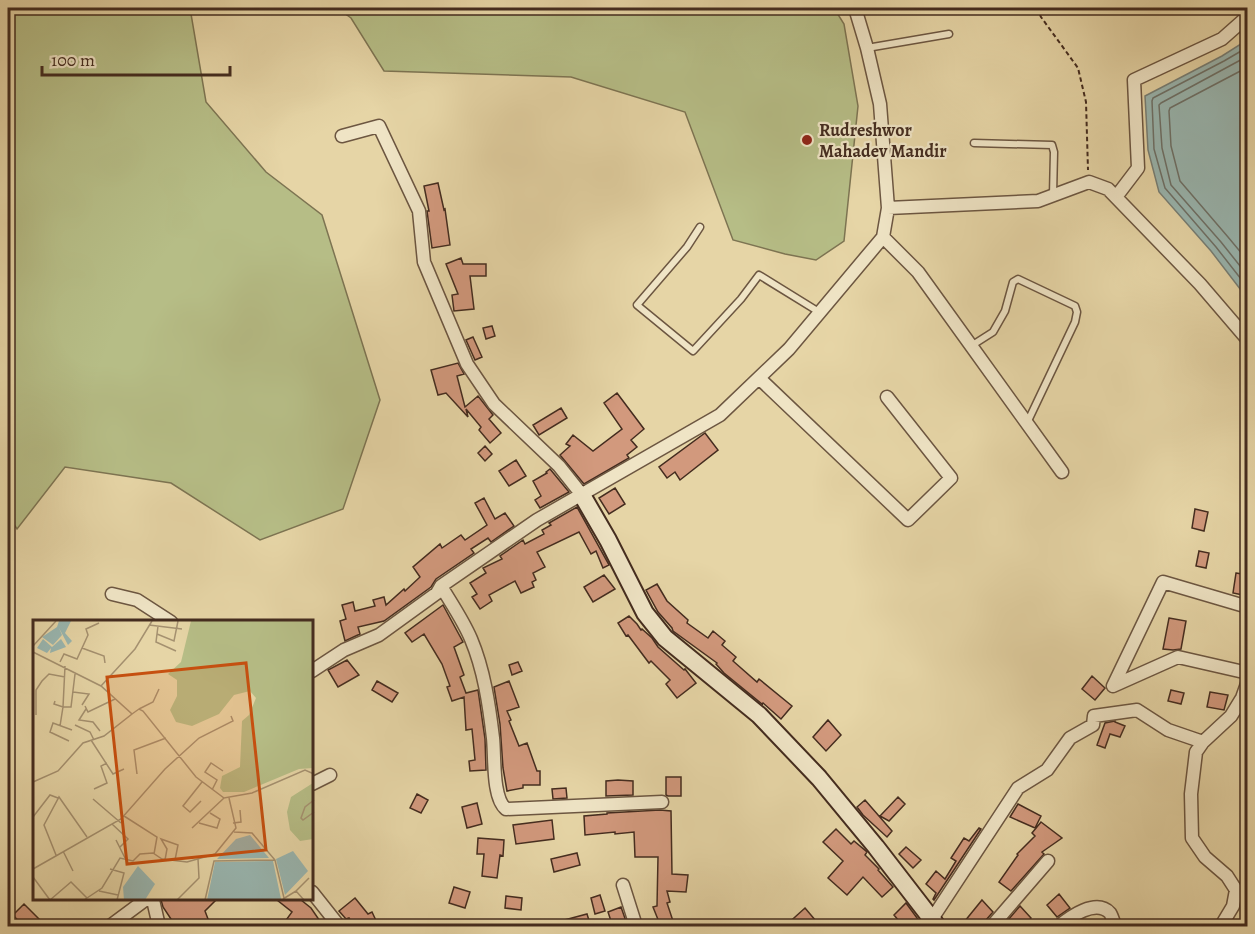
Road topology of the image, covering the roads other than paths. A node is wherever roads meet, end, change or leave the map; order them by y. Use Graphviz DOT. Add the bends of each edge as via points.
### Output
graph roads {
  1 [pos="855,8"];
  2 [pos="1248,16"];
  3 [pos="950,34"];
  4 [pos="867,48"];
  5 [pos="342,136"];
  6 [pos="974,143"];
  7 [pos="1053,196"];
  8 [pos="1116,197"];
  9 [pos="888,208"];
  10 [pos="700,227"];
  11 [pos="883,237"];
  12 [pos="820,312"];
  13 [pos="1248,340"];
  14 [pos="971,347"];
  15 [pos="759,378"];
  16 [pos="887,397"];
  17 [pos="1027,423"];
  18 [pos="1062,472"];
  19 [pos="582,495"];
  20 [pos="441,586"];
  21 [pos="111,594"];
  22 [pos="1248,607"];
  23 [pos="168,620"];
  24 [pos="314,669"];
  25 [pos="1248,673"];
  26 [pos="1248,681"];
  27 [pos="1203,742"];
  28 [pos="330,775"];
  29 [pos="314,783"];
  30 [pos="662,802"];
  31 [pos="1048,861"];
  32 [pos="623,885"];
  33 [pos="314,895"];
  34 [pos="144,901"];
  35 [pos="153,901"];
  36 [pos="8,922"];
  37 [pos="935,923"];
  38 [pos="12,927"];
  39 [pos="110,927"];
  40 [pos="159,927"];
  41 [pos="339,927"];
  42 [pos="636,927"];
  43 [pos="992,927"];
  44 [pos="1059,927"];
  45 [pos="1115,927"];
  46 [pos="1221,927"];
  1 -- 4 [label="street"];
  2 -- 8 [label="street" via="1222,39 1134,80 1138,168"];
  3 -- 4 [label="lane"];
  4 -- 9 [label="street" via="880,104"];
  5 -- 19 [label="street" via="379,126 419,211 424,262 467,364 494,404 559,466"];
  6 -- 7 [label="lane" via="1052,145"];
  7 -- 8 [label="street" via="1089,182 1108,189"];
  7 -- 9 [label="street" via="1038,201"];
  8 -- 13 [label="street"];
  9 -- 11 [label="street"];
  10 -- 12 [label="lane" via="637,305 693,351 759,275"];
  11 -- 12 [label="street"];
  11 -- 14 [label="street" via="918,272"];
  12 -- 15 [label="street"];
  14 -- 17 [label="street"];
  14 -- 17 [label="lane" via="993,332 1005,311 1013,282 1018,279 1075,306 1075,322"];
  15 -- 16 [label="street" via="908,520 951,478"];
  15 -- 19 [label="street" via="720,415"];
  17 -- 18 [label="street"];
  19 -- 20 [label="street" via="537,520"];
  19 -- 37 [label="street" via="645,613 665,638 759,715 819,778"];
  20 -- 24 [label="street" via="437,593 379,635"];
  20 -- 30 [label="street" via="470,637 483,673 501,805 506,809"];
  21 -- 23 [label="street" via="136,600"];
  22 -- 25 [label="street" via="1162,582 1113,686 1178,657"];
  26 -- 27 [label="street" via="1231,716"];
  27 -- 37 [label="street" via="1168,730 1137,710 1094,716 1093,725 1070,738 1047,770 1018,788"];
  27 -- 46 [label="street" via="1196,752 1191,794 1192,838 1236,890 1233,906"];
  28 -- 29 [label="street"];
  31 -- 43 [label="street"];
  32 -- 42 [label="street"];
  33 -- 41 [label="street"];
  34 -- 39 [label="street"];
  35 -- 40 [label="street"];
  36 -- 38 [label="street"];
  44 -- 45 [label="street" via="1089,908 1100,908 1110,913"];
}
